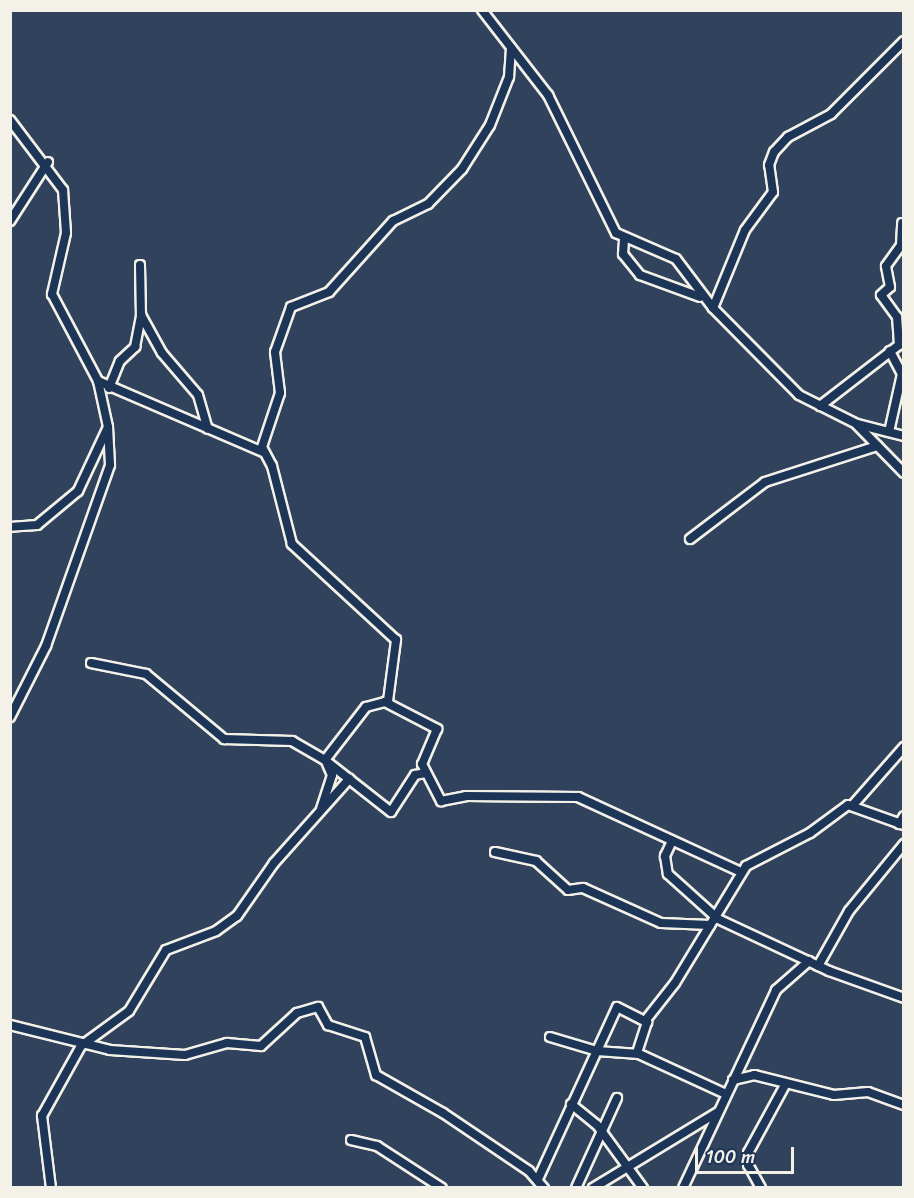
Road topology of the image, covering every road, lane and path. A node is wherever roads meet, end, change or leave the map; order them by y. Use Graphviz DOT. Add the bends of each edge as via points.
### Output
graph roads {
  1 [pos="482,10"];
  2 [pos="903,41"];
  3 [pos="511,48"];
  4 [pos="10,120"];
  5 [pos="48,162"];
  6 [pos="10,221"];
  7 [pos="902,223"];
  8 [pos="624,240"];
  9 [pos="140,265"];
  10 [pos="704,299"];
  11 [pos="713,308"];
  12 [pos="141,315"];
  13 [pos="891,351"];
  14 [pos="98,381"];
  15 [pos="110,385"];
  16 [pos="105,398"];
  17 [pos="820,406"];
  18 [pos="857,424"];
  19 [pos="108,427"];
  20 [pos="208,429"];
  21 [pos="878,429"];
  22 [pos="890,432"];
  23 [pos="903,436"];
  24 [pos="875,443"];
  25 [pos="263,452"];
  26 [pos="903,473"];
  27 [pos="10,527"];
  28 [pos="690,539"];
  29 [pos="91,663"];
  30 [pos="385,702"];
  31 [pos="10,717"];
  32 [pos="903,747"];
  33 [pos="326,761"];
  34 [pos="426,773"];
  35 [pos="349,779"];
  36 [pos="852,806"];
  37 [pos="321,809"];
  38 [pos="902,822"];
  39 [pos="672,841"];
  40 [pos="903,844"];
  41 [pos="495,852"];
  42 [pos="741,872"];
  43 [pos="715,917"];
  44 [pos="710,925"];
  45 [pos="809,961"];
  46 [pos="818,966"];
  47 [pos="903,998"];
  48 [pos="645,1021"];
  49 [pos="10,1025"];
  50 [pos="550,1036"];
  51 [pos="84,1042"];
  52 [pos="597,1051"];
  53 [pos="637,1053"];
  54 [pos="733,1080"];
  55 [pos="785,1085"];
  56 [pos="726,1094"];
  57 [pos="617,1098"];
  58 [pos="571,1104"];
  59 [pos="903,1106"];
  60 [pos="718,1112"];
  61 [pos="601,1132"];
  62 [pos="351,1140"];
  63 [pos="626,1167"];
  64 [pos="538,1179"];
  65 [pos="51,1188"];
  66 [pos="442,1188"];
  67 [pos="544,1188"];
  68 [pos="576,1188"];
  69 [pos="593,1188"];
  70 [pos="643,1188"];
  71 [pos="682,1188"];
  72 [pos="761,1188"];
  1 -- 3 [label="street"];
  2 -- 11 [label="street" via="831,114 788,137 774,152 769,165 773,192 745,230"];
  3 -- 8 [label="street" via="548,95 602,212"];
  3 -- 25 [label="street" via="509,77 490,125 462,169 428,204 393,221 329,292 291,307 275,352 280,393"];
  4 -- 5 [label="street"];
  5 -- 6 [label="street"];
  5 -- 14 [label="street" via="65,200 66,233 52,294"];
  7 -- 13 [label="street" via="901,245 886,264 891,287 881,295 897,317 899,345"];
  8 -- 10 [label="street" via="676,259"];
  8 -- 10 [label="street" via="623,254 640,275 667,280"];
  9 -- 12 [label="street"];
  10 -- 11 [label="street"];
  11 -- 17 [label="street" via="799,395"];
  12 -- 15 [label="street" via="135,347 120,361"];
  12 -- 20 [label="street" via="162,353 198,395"];
  13 -- 17 [label="street"];
  13 -- 22 [label="street" via="902,374"];
  14 -- 15 [label="street"];
  14 -- 16 [label="street"];
  15 -- 16 [label="street"];
  15 -- 20 [label="street"];
  16 -- 19 [label="street"];
  17 -- 18 [label="street"];
  18 -- 21 [label="street"];
  18 -- 24 [label="street"];
  19 -- 27 [label="street" via="78,491 38,525"];
  19 -- 31 [label="street" via="110,465 46,646"];
  20 -- 25 [label="street"];
  21 -- 22 [label="street"];
  21 -- 24 [label="street"];
  22 -- 23 [label="street"];
  24 -- 26 [label="street"];
  24 -- 28 [label="street" via="765,482"];
  25 -- 30 [label="street" via="272,466 292,544 396,640"];
  29 -- 33 [label="street" via="146,674 224,740 292,741"];
  30 -- 33 [label="street" via="366,707"];
  30 -- 34 [label="street" via="437,729 422,762"];
  32 -- 36 [label="street"];
  33 -- 35 [label="street"];
  33 -- 37 [label="street" via="332,775"];
  34 -- 35 [label="street" via="415,775 391,812"];
  34 -- 39 [label="street" via="444,802 465,796 578,797"];
  35 -- 37 [label="street"];
  36 -- 38 [label="street"];
  36 -- 42 [label="street"];
  37 -- 51 [label="street" via="237,916 216,931 173,945 119,1022"];
  39 -- 42 [label="street"];
  39 -- 43 [label="street" via="665,862 668,874"];
  40 -- 46 [label="street" via="856,902"];
  41 -- 44 [label="street" via="536,861 568,890 583,888 661,923"];
  42 -- 43 [label="street"];
  43 -- 44 [label="street"];
  43 -- 45 [label="street"];
  44 -- 48 [label="street"];
  45 -- 46 [label="street"];
  45 -- 54 [label="street" via="776,990"];
  46 -- 47 [label="street"];
  48 -- 52 [label="street" via="617,1006"];
  48 -- 53 [label="street"];
  49 -- 51 [label="street"];
  50 -- 52 [label="street"];
  51 -- 64 [label="street" via="110,1050 185,1055 226,1043 261,1046 297,1013 318,1007 328,1025 365,1037 376,1075 443,1113"];
  51 -- 65 [label="street" via="42,1116"];
  52 -- 53 [label="street"];
  52 -- 58 [label="street"];
  53 -- 56 [label="street"];
  54 -- 55 [label="street" via="754,1075"];
  54 -- 56 [label="street"];
  55 -- 59 [label="street" via="834,1095 868,1092"];
  55 -- 72 [label="street" via="748,1153 748,1164"];
  56 -- 60 [label="street"];
  57 -- 61 [label="street"];
  58 -- 61 [label="street"];
  58 -- 64 [label="street"];
  60 -- 63 [label="street"];
  60 -- 71 [label="street"];
  61 -- 63 [label="street"];
  61 -- 68 [label="street"];
  62 -- 66 [label="street" via="377,1146"];
  63 -- 69 [label="street"];
  63 -- 70 [label="street"];
  64 -- 67 [label="street"];
}
